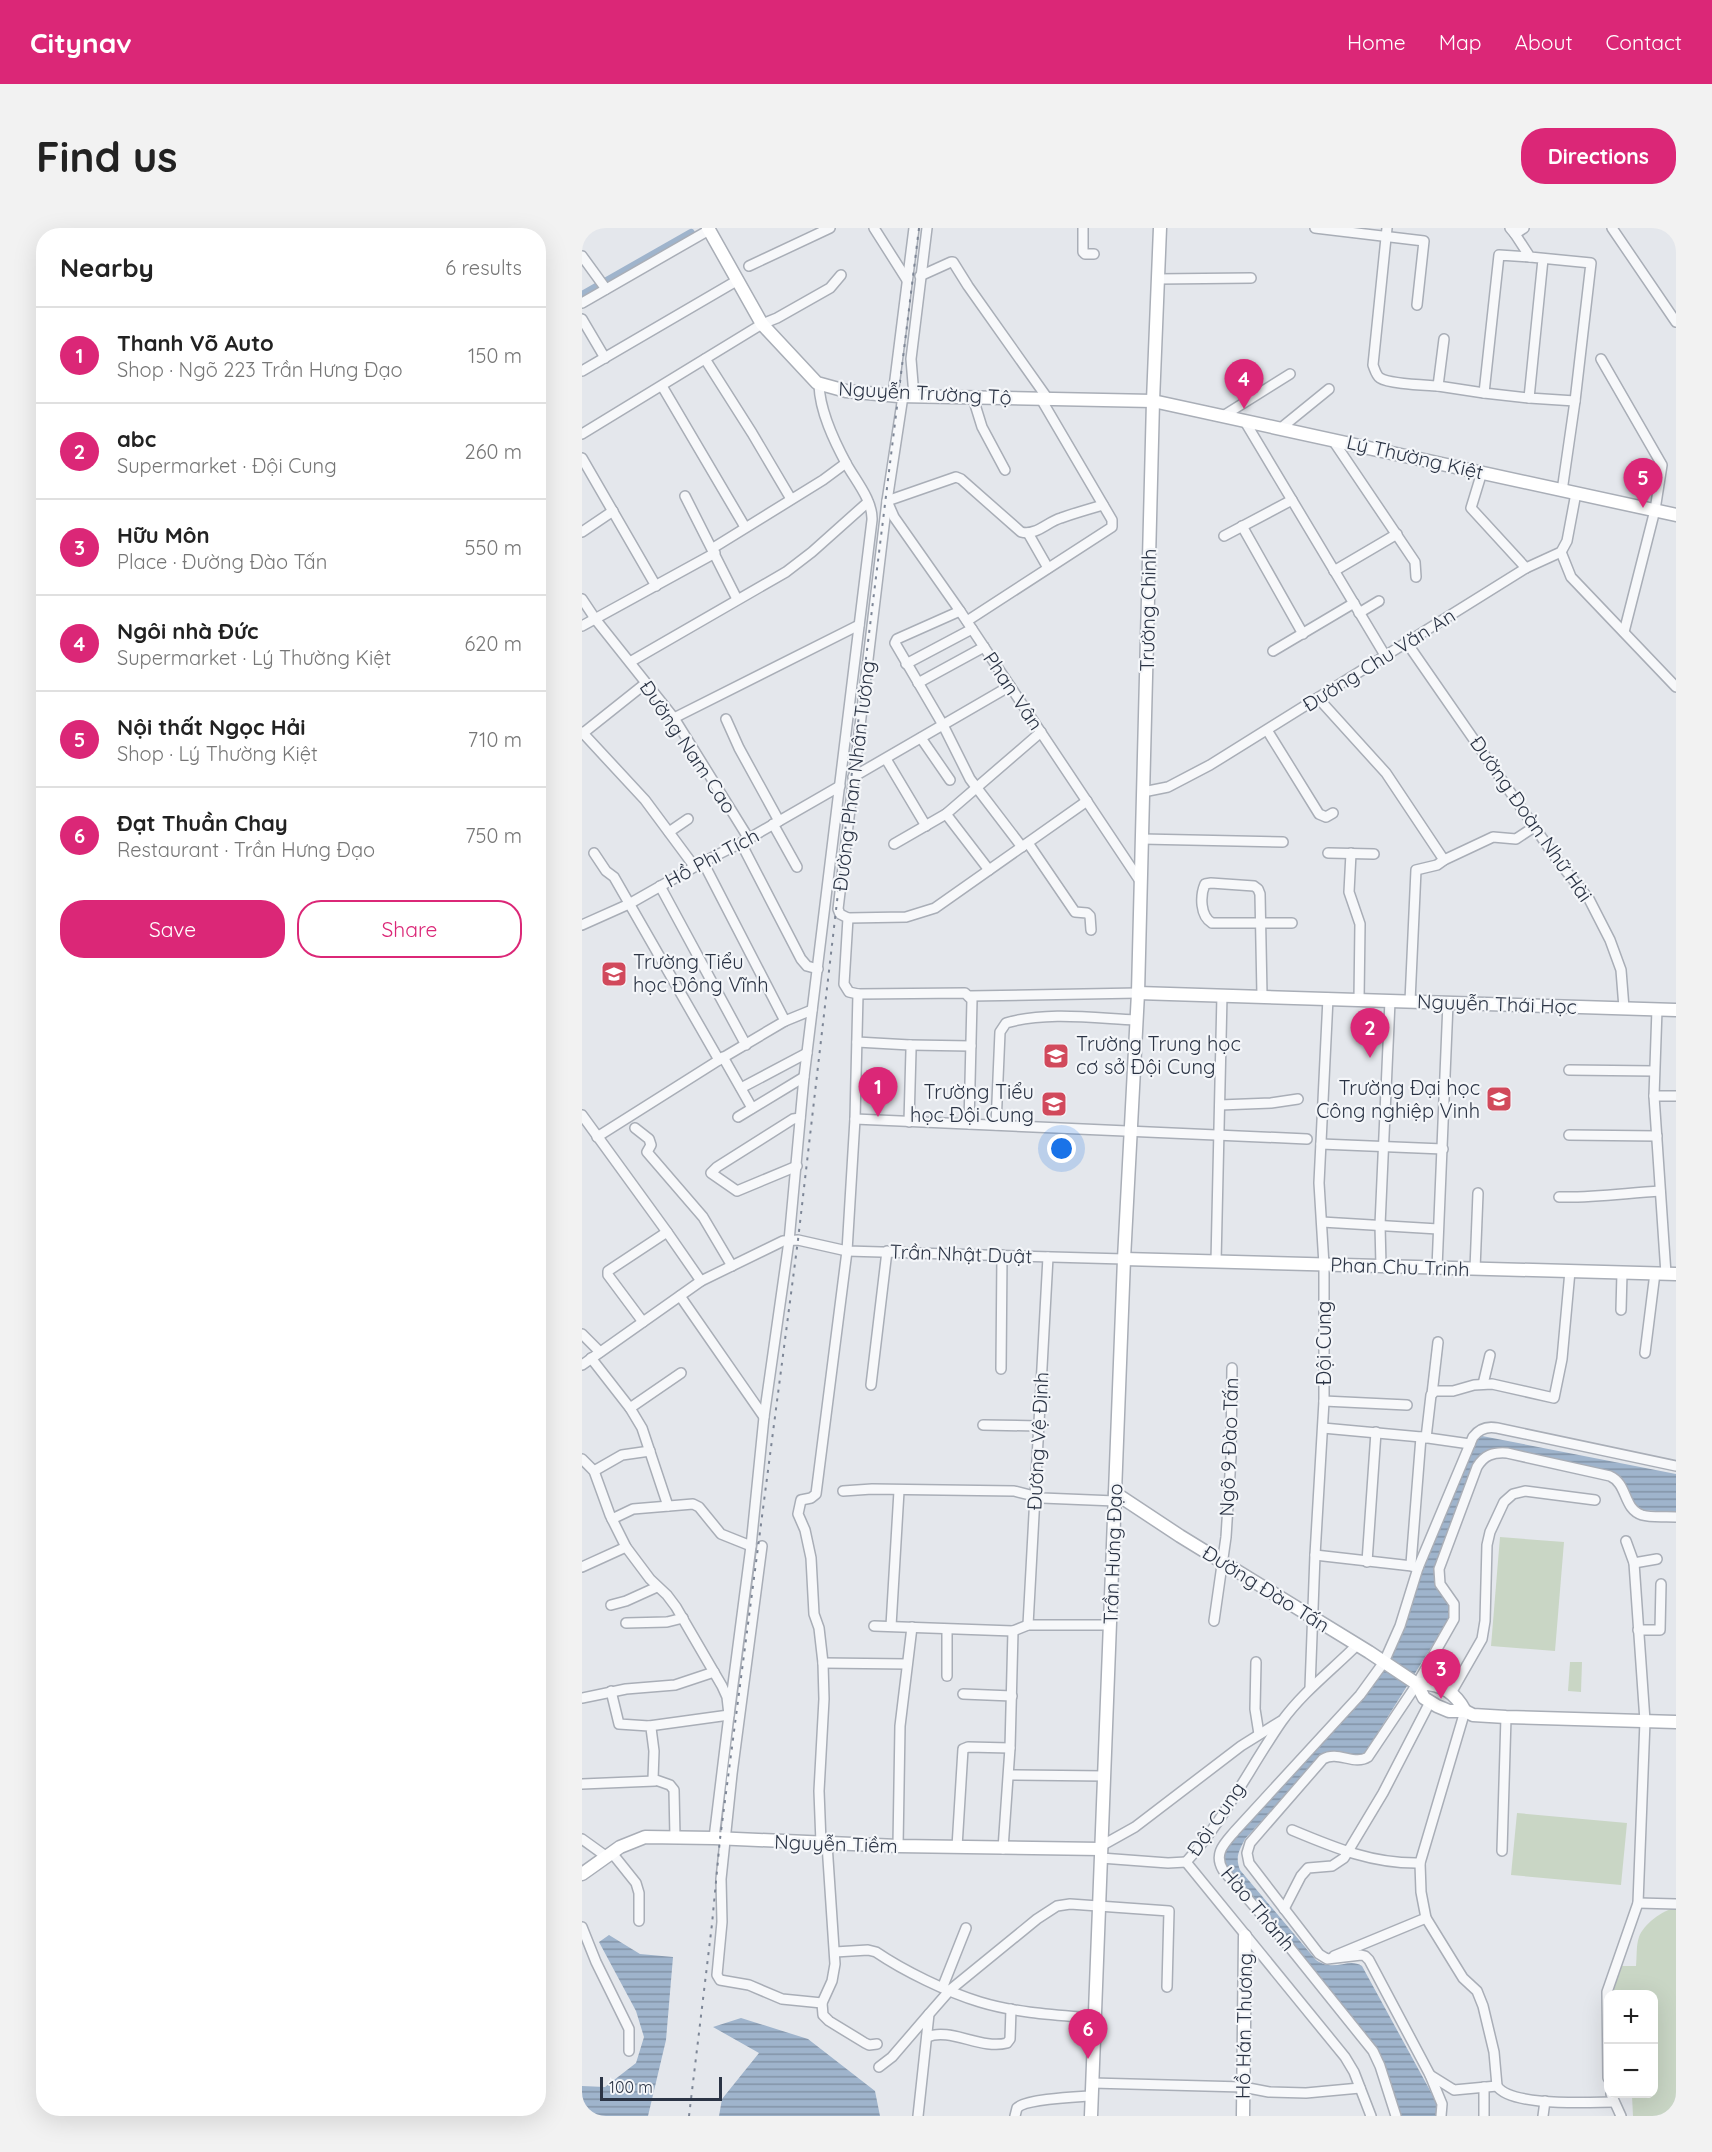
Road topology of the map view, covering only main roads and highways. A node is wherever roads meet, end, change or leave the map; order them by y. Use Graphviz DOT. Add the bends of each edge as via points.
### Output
graph roads {
  1 [pos="1160,228"];
  2 [pos="708,229"];
  3 [pos="1153,400"];
  4 [pos="1676,515"];
  5 [pos="1137,993"];
  6 [pos="1676,1010"];
  7 [pos="1124,1259"];
  8 [pos="1666,1274"];
  9 [pos="1115,1497"];
  10 [pos="1415,1683"];
  11 [pos="1465,1711"];
  12 [pos="1676,1722"];
  13 [pos="1101,1851"];
  14 [pos="582,1874"];
  15 [pos="1245,1936"];
  16 [pos="1091,2116"];
  17 [pos="1243,2116"];
  1 -- 3 [label="main road, Trường Chinh"];
  2 -- 3 [label="main road, Nguyễn Trường Tộ" via="762,324 819,385 846,392 903,396"];
  3 -- 4 [label="main road, Lý Thường Kiệt"];
  3 -- 5 [label="main road, Trường Chinh"];
  5 -- 6 [label="main road, Nguyễn Thái Học"];
  5 -- 7 [label="main road, Trần Hưng Đạo"];
  7 -- 8 [label="main road, Phan Chu Trinh"];
  7 -- 9 [label="main road, Trần Hưng Đạo"];
  9 -- 10 [label="main road, Đường Đào Tấn"];
  9 -- 13 [label="main road, Trần Hưng Đạo"];
  10 -- 11 [label="main road, Đường Đào Tấn" via="1436,1685 1451,1693"];
  10 -- 11 [label="main road, Đường Đào Tấn" via="1430,1702 1449,1711"];
  11 -- 12 [label="main road" via="1506,1717"];
  13 -- 14 [label="main road, Nguyễn Tiềm" via="645,1837 620,1847"];
  13 -- 16 [label="main road, Trần Hưng Đạo"];
  15 -- 17 [label="main road, Hồ Hán Thương"];
}
